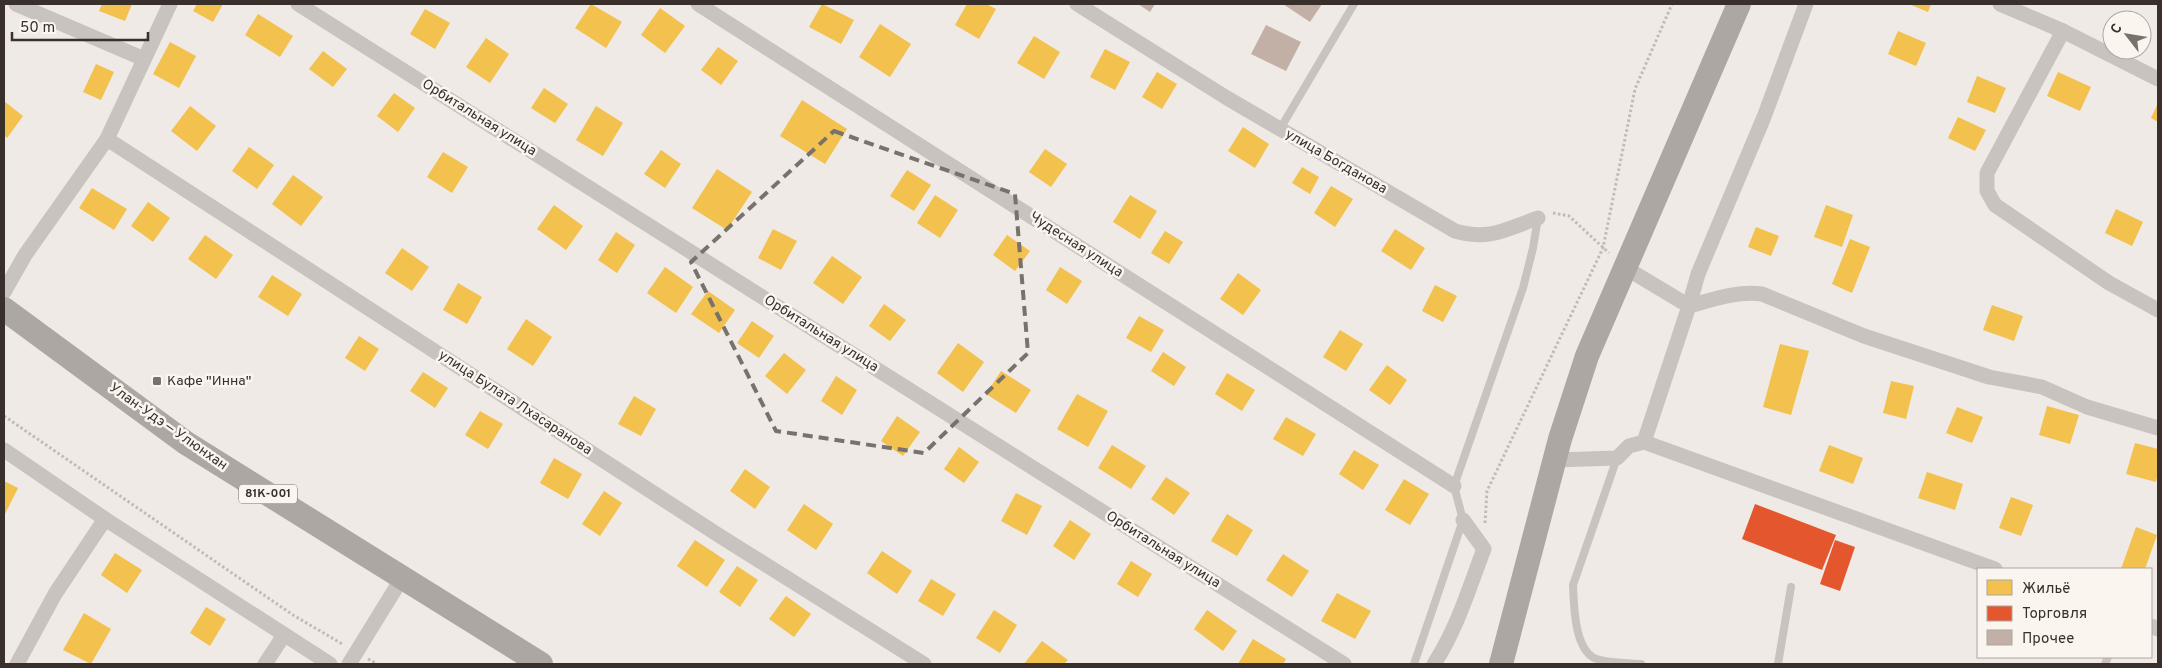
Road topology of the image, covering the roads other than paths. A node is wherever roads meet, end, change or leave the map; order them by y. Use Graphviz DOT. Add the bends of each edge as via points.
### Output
graph roads {
  1 [pos="16,4"];
  2 [pos="170,4"];
  3 [pos="298,4"];
  4 [pos="698,4"];
  5 [pos="1354,4"];
  6 [pos="1739,4"];
  7 [pos="1806,4"];
  8 [pos="2000,4"];
  9 [pos="1083,5"];
  10 [pos="2063,31"];
  11 [pos="144,59"];
  12 [pos="2158,78"];
  13 [pos="1280,129"];
  14 [pos="107,139"];
  15 [pos="1538,218"];
  16 [pos="1624,267"];
  17 [pos="4,292"];
  18 [pos="1689,306"];
  19 [pos="4,310"];
  20 [pos="2158,310"];
  21 [pos="2158,428"];
  22 [pos="1644,442"];
  23 [pos="4,450"];
  24 [pos="1617,458"];
  25 [pos="1555,460"];
  26 [pos="1454,486"];
  27 [pos="105,519"];
  28 [pos="1463,520"];
  29 [pos="1992,568"];
  30 [pos="402,578"];
  31 [pos="1791,587"];
  32 [pos="284,635"];
  33 [pos="352,658"];
  34 [pos="17,664"];
  35 [pos="265,664"];
  36 [pos="330,664"];
  37 [pos="541,664"];
  38 [pos="924,664"];
  39 [pos="1344,664"];
  40 [pos="1414,664"];
  41 [pos="1434,664"];
  42 [pos="1501,664"];
  43 [pos="1641,664"];
  44 [pos="1778,664"];
  1 -- 11 [label="street"];
  2 -- 11 [label="street"];
  3 -- 39 [label="street, Орбитальная улица"];
  4 -- 26 [label="street, Чудесная улица"];
  5 -- 13 [label="lane"];
  6 -- 16 [label="main road"];
  7 -- 18 [label="street" via="1764,117 1698,274"];
  8 -- 10 [label="street"];
  9 -- 13 [label="street, улица Богданова"];
  10 -- 12 [label="street"];
  10 -- 20 [label="street" via="1987,173 1987,191 1995,205 2109,283"];
  11 -- 14 [label="street"];
  13 -- 15 [label="street, улица Богданова" via="1456,231 1487,236"];
  14 -- 17 [label="street" via="25,255"];
  14 -- 38 [label="street, улица Булата Лхасаранова"];
  15 -- 26 [label="lane" via="1523,288"];
  16 -- 18 [label="street"];
  16 -- 25 [label="main road" via="1587,356"];
  18 -- 21 [label="street" via="1746,292 1762,294 1864,336 1989,377 2042,387 2087,407"];
  18 -- 22 [label="street"];
  19 -- 30 [label="main road, Улан-Удэ — Улюнхан / 81К-001" via="186,443"];
  22 -- 24 [label="street" via="1629,446"];
  22 -- 29 [label="street"];
  23 -- 27 [label="street"];
  24 -- 25 [label="street"];
  24 -- 43 [label="lane" via="1573,585 1574,605 1583,648 1595,658"];
  25 -- 42 [label="main road"];
  26 -- 28 [label="lane"];
  27 -- 32 [label="street"];
  27 -- 34 [label="street" via="54,594"];
  28 -- 40 [label="lane"];
  28 -- 41 [label="street" via="1484,549 1462,608"];
  30 -- 33 [label="street"];
  30 -- 37 [label="main road, Улан-Удэ — Улюнхан / 81К-001"];
  31 -- 44 [label="lane"];
  32 -- 35 [label="street"];
  32 -- 36 [label="street"];
}
